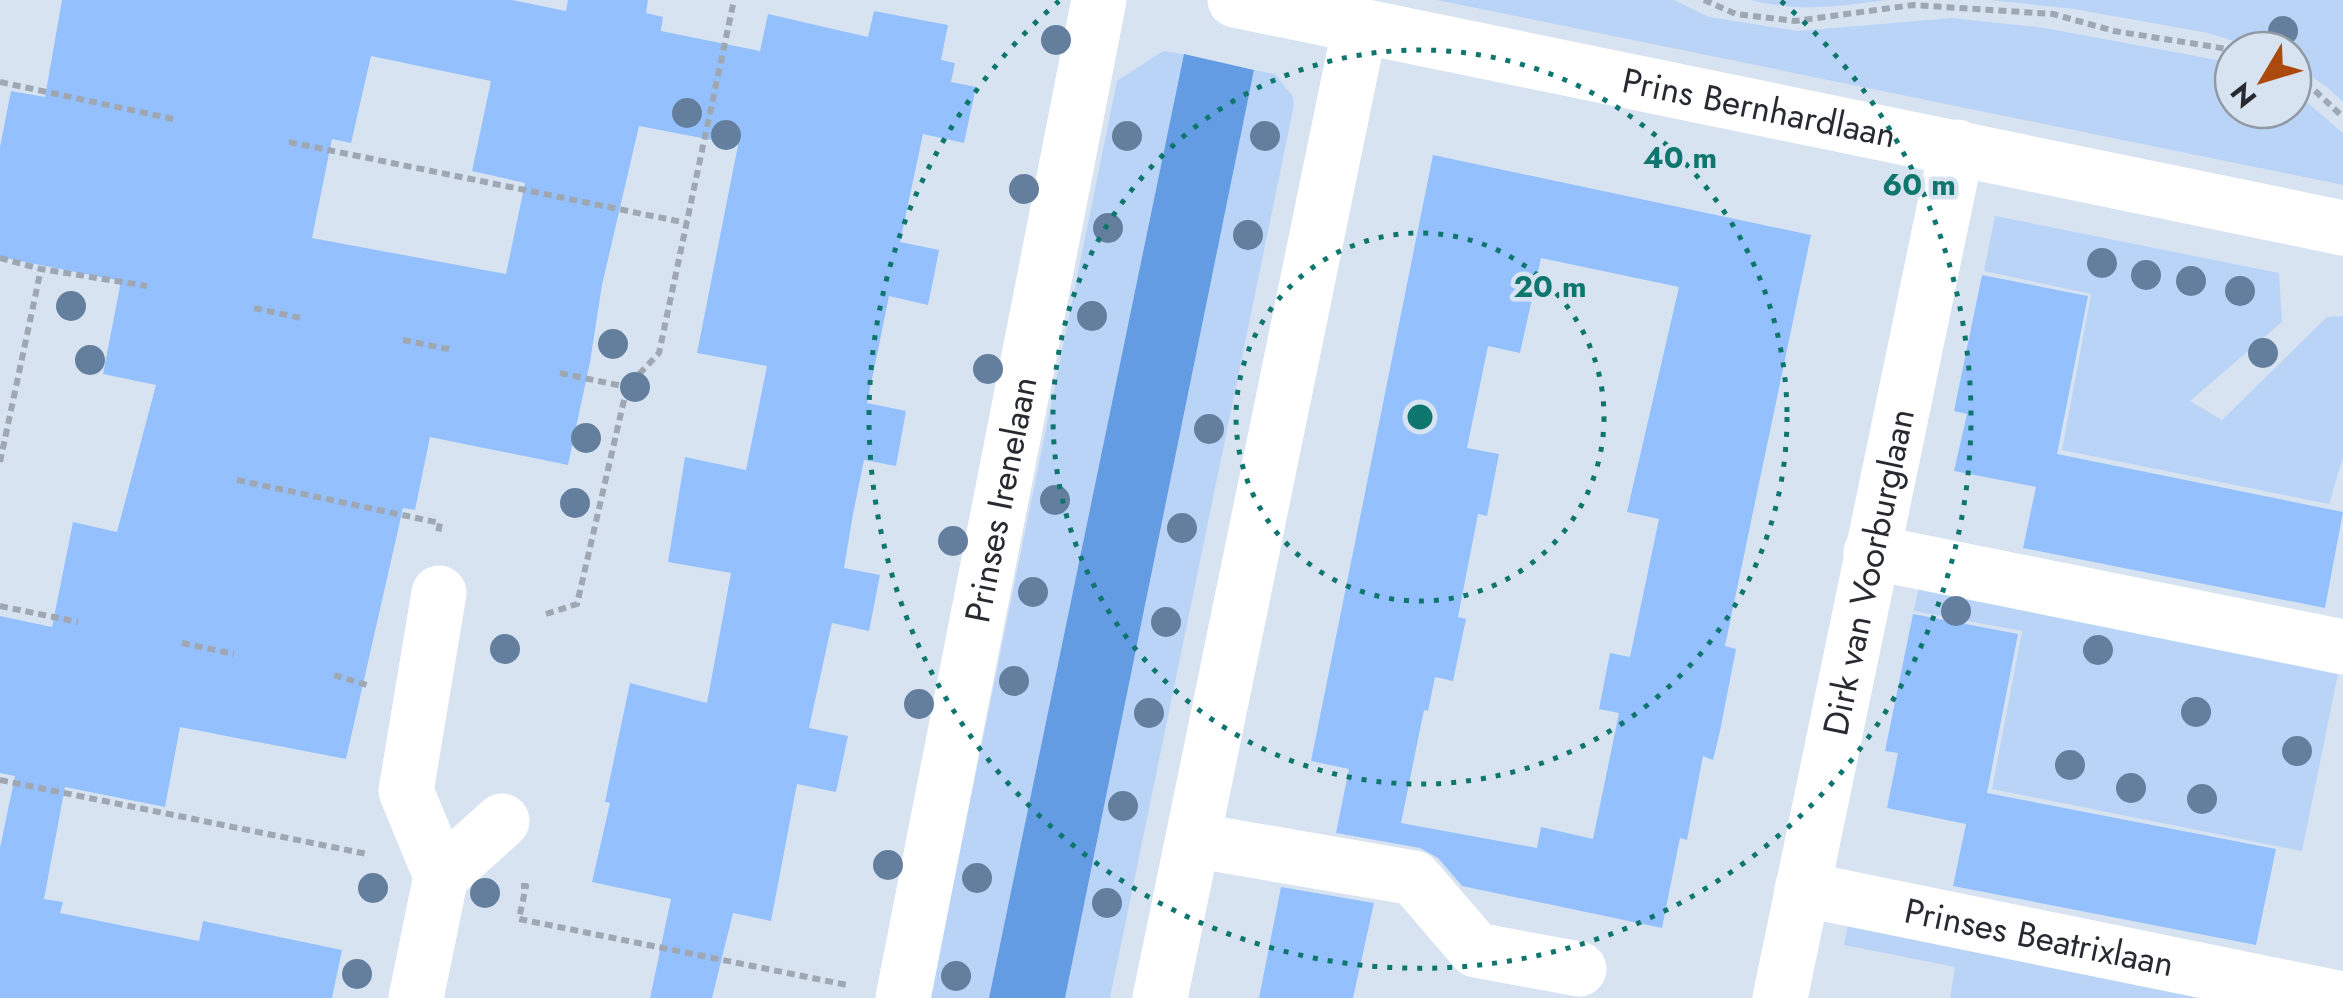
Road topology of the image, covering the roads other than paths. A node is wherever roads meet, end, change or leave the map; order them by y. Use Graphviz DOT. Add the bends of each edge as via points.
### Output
graph roads {
  1 [pos="1099,0"];
  2 [pos="1235,0"];
  3 [pos="1360,26"];
  4 [pos="1958,146"];
  5 [pos="2343,228"];
  6 [pos="1871,552"];
  7 [pos="440,593"];
  8 [pos="2343,647"];
  9 [pos="502,821"];
  10 [pos="1193,840"];
  11 [pos="441,876"];
  12 [pos="1802,889"];
  13 [pos="1579,969"];
  14 [pos="880,993"];
  15 [pos="416,998"];
  16 [pos="1160,998"];
  17 [pos="1780,998"];
  18 [pos="2337,998"];
  1 -- 14 [label="street, Prinses Irenelaan"];
  2 -- 3 [label="street, Prins Bernhardlaan"];
  3 -- 4 [label="street, Prins Bernhardlaan"];
  3 -- 10 [label="street"];
  4 -- 5 [label="street, Prins Bernhardlaan"];
  4 -- 6 [label="street, Dirk van Voorburglaan"];
  6 -- 8 [label="street"];
  6 -- 12 [label="street, Dirk van Voorburglaan"];
  7 -- 11 [label="street" via="406,790"];
  9 -- 11 [label="street"];
  10 -- 13 [label="street" via="1414,878 1476,950"];
  10 -- 16 [label="street"];
  11 -- 15 [label="street"];
  12 -- 17 [label="street, Dirk van Voorburglaan"];
  12 -- 18 [label="street, Prinses Beatrixlaan"];
}
